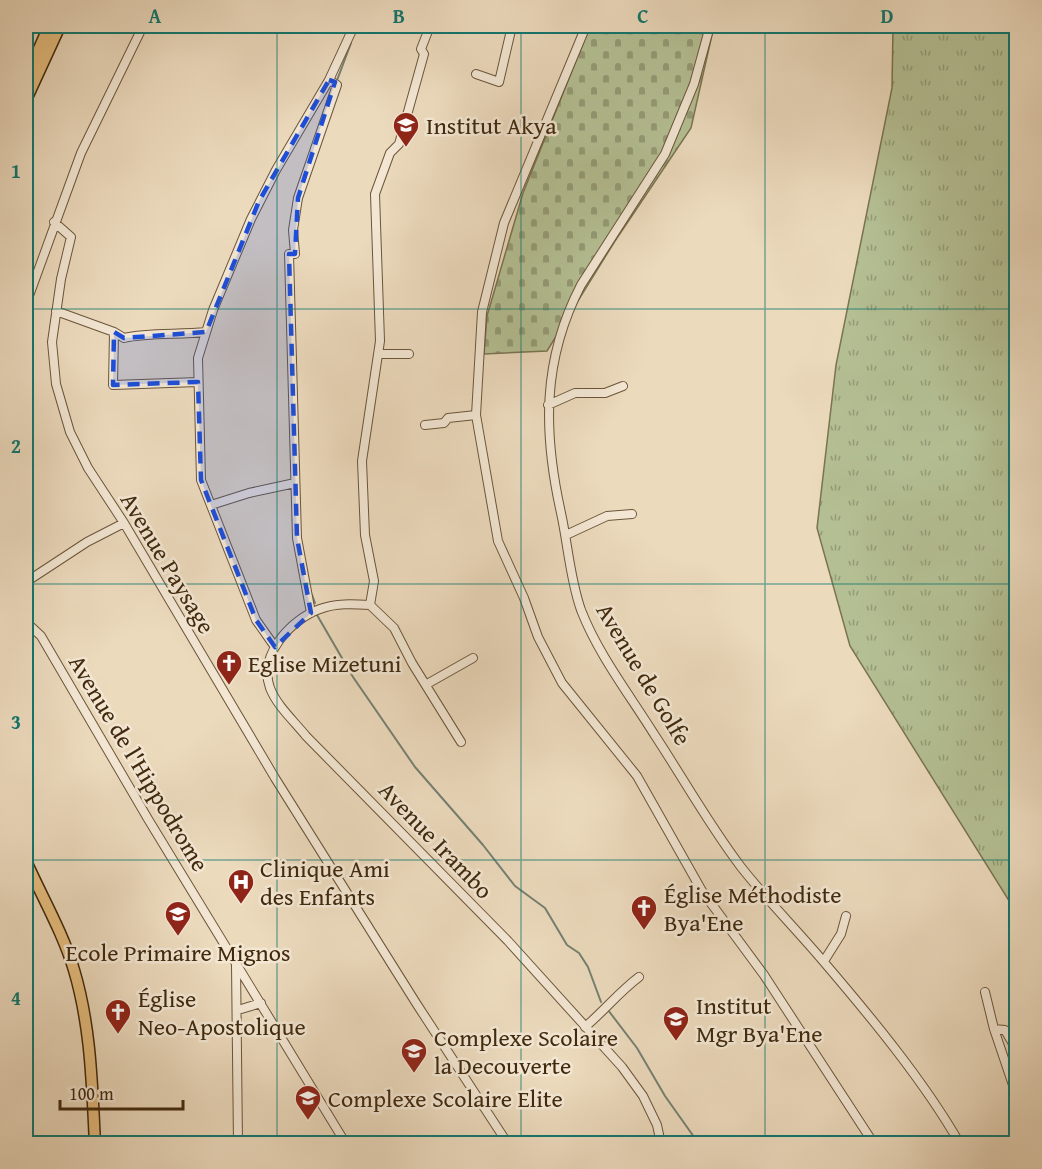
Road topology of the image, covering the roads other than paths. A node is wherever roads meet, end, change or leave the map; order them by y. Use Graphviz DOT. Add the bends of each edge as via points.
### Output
graph roads {
  1 [pos="49,26"];
  2 [pos="60,26"];
  3 [pos="143,26"];
  4 [pos="354,26"];
  5 [pos="430,26"];
  6 [pos="512,26"];
  7 [pos="586,26"];
  8 [pos="710,26"];
  9 [pos="476,74"];
  10 [pos="26,78"];
  11 [pos="329,80"];
  12 [pos="26,100"];
  13 [pos="54,222"];
  14 [pos="26,303"];
  15 [pos="56,310"];
  16 [pos="114,332"];
  17 [pos="206,332"];
  18 [pos="378,354"];
  19 [pos="409,354"];
  20 [pos="198,382"];
  21 [pos="622,386"];
  22 [pos="548,405"];
  23 [pos="476,415"];
  24 [pos="425,425"];
  25 [pos="295,483"];
  26 [pos="211,505"];
  27 [pos="632,514"];
  28 [pos="124,523"];
  29 [pos="566,535"];
  30 [pos="26,582"];
  31 [pos="370,605"];
  32 [pos="311,613"];
  33 [pos="27,621"];
  34 [pos="275,647"];
  35 [pos="473,658"];
  36 [pos="427,684"];
  37 [pos="461,742"];
  38 [pos="26,861"];
  39 [pos="846,916"];
  40 [pos="236,960"];
  41 [pos="824,962"];
  42 [pos="639,977"];
  43 [pos="985,992"];
  44 [pos="261,1003"];
  45 [pos="238,1010"];
  46 [pos="585,1027"];
  47 [pos="994,1029"];
  48 [pos="1017,1048"];
  49 [pos="1017,1094"];
  50 [pos="95,1143"];
  51 [pos="238,1143"];
  52 [pos="346,1143"];
  53 [pos="508,1143"];
  54 [pos="661,1143"];
  55 [pos="874,1143"];
  56 [pos="960,1143"];
  1 -- 10 [label="main road"];
  2 -- 12 [label="main road"];
  3 -- 13 [label="street" via="81,153"];
  4 -- 11 [label="street"];
  5 -- 18 [label="street" via="399,144 390,153 375,194 380,286"];
  6 -- 9 [label="street" via="499,82"];
  7 -- 23 [label="street" via="504,223 482,312"];
  8 -- 22 [label="street, Avenue de Golfe" via="694,84 665,154 592,264 572,302 553,362"];
  11 -- 17 [label="street" via="259,201"];
  11 -- 25 [label="street" via="337,85 298,198 293,230 295,254 289,254"];
  13 -- 14 [label="street"];
  13 -- 15 [label="street, Avenue Paysage" via="71,237"];
  15 -- 16 [label="street"];
  15 -- 28 [label="street, Avenue Paysage" via="52,342 56,384 70,432"];
  16 -- 17 [label="street" via="124,339"];
  16 -- 20 [label="street" via="113,384"];
  17 -- 20 [label="street" via="198,358"];
  18 -- 19 [label="street"];
  18 -- 31 [label="street" via="362,461 365,535 374,581"];
  20 -- 26 [label="street" via="201,480"];
  21 -- 22 [label="street" via="606,393 575,393"];
  22 -- 29 [label="street, Avenue de Golfe" via="550,452"];
  23 -- 24 [label="street"];
  23 -- 55 [label="street" via="498,541 549,662 637,776 702,891 764,975"];
  25 -- 26 [label="street"];
  25 -- 32 [label="street" via="297,538"];
  26 -- 34 [label="street" via="256,620"];
  27 -- 29 [label="street" via="607,516"];
  28 -- 30 [label="street"];
  28 -- 53 [label="street, Avenue Paysage" via="275,778"];
  29 -- 41 [label="street, Avenue de Golfe" via="582,611 614,671 735,858"];
  31 -- 32 [label="street, Avenue Irambo" via="338,604"];
  31 -- 36 [label="street" via="394,628"];
  32 -- 34 [label="street, Avenue Irambo" via="286,632"];
  33 -- 40 [label="street, Avenue de l'Hippodrome" via="41,636"];
  34 -- 46 [label="street, Avenue Irambo" via="268,662 270,688 306,736 508,941"];
  35 -- 36 [label="street"];
  36 -- 37 [label="street"];
  38 -- 50 [label="main road" via="74,967 83,1001"];
  39 -- 41 [label="street" via="841,934"];
  40 -- 44 [label="street, Avenue de l'Hippodrome"];
  40 -- 45 [label="street"];
  41 -- 56 [label="street, Avenue de Golfe" via="928,1094"];
  42 -- 46 [label="street" via="617,993"];
  43 -- 47 [label="street"];
  44 -- 45 [label="street"];
  44 -- 52 [label="street, Avenue de l'Hippodrome"];
  45 -- 51 [label="street"];
  46 -- 54 [label="street, Avenue Irambo" via="643,1096"];
  47 -- 48 [label="street" via="1005,1030"];
  47 -- 49 [label="street"];
}
